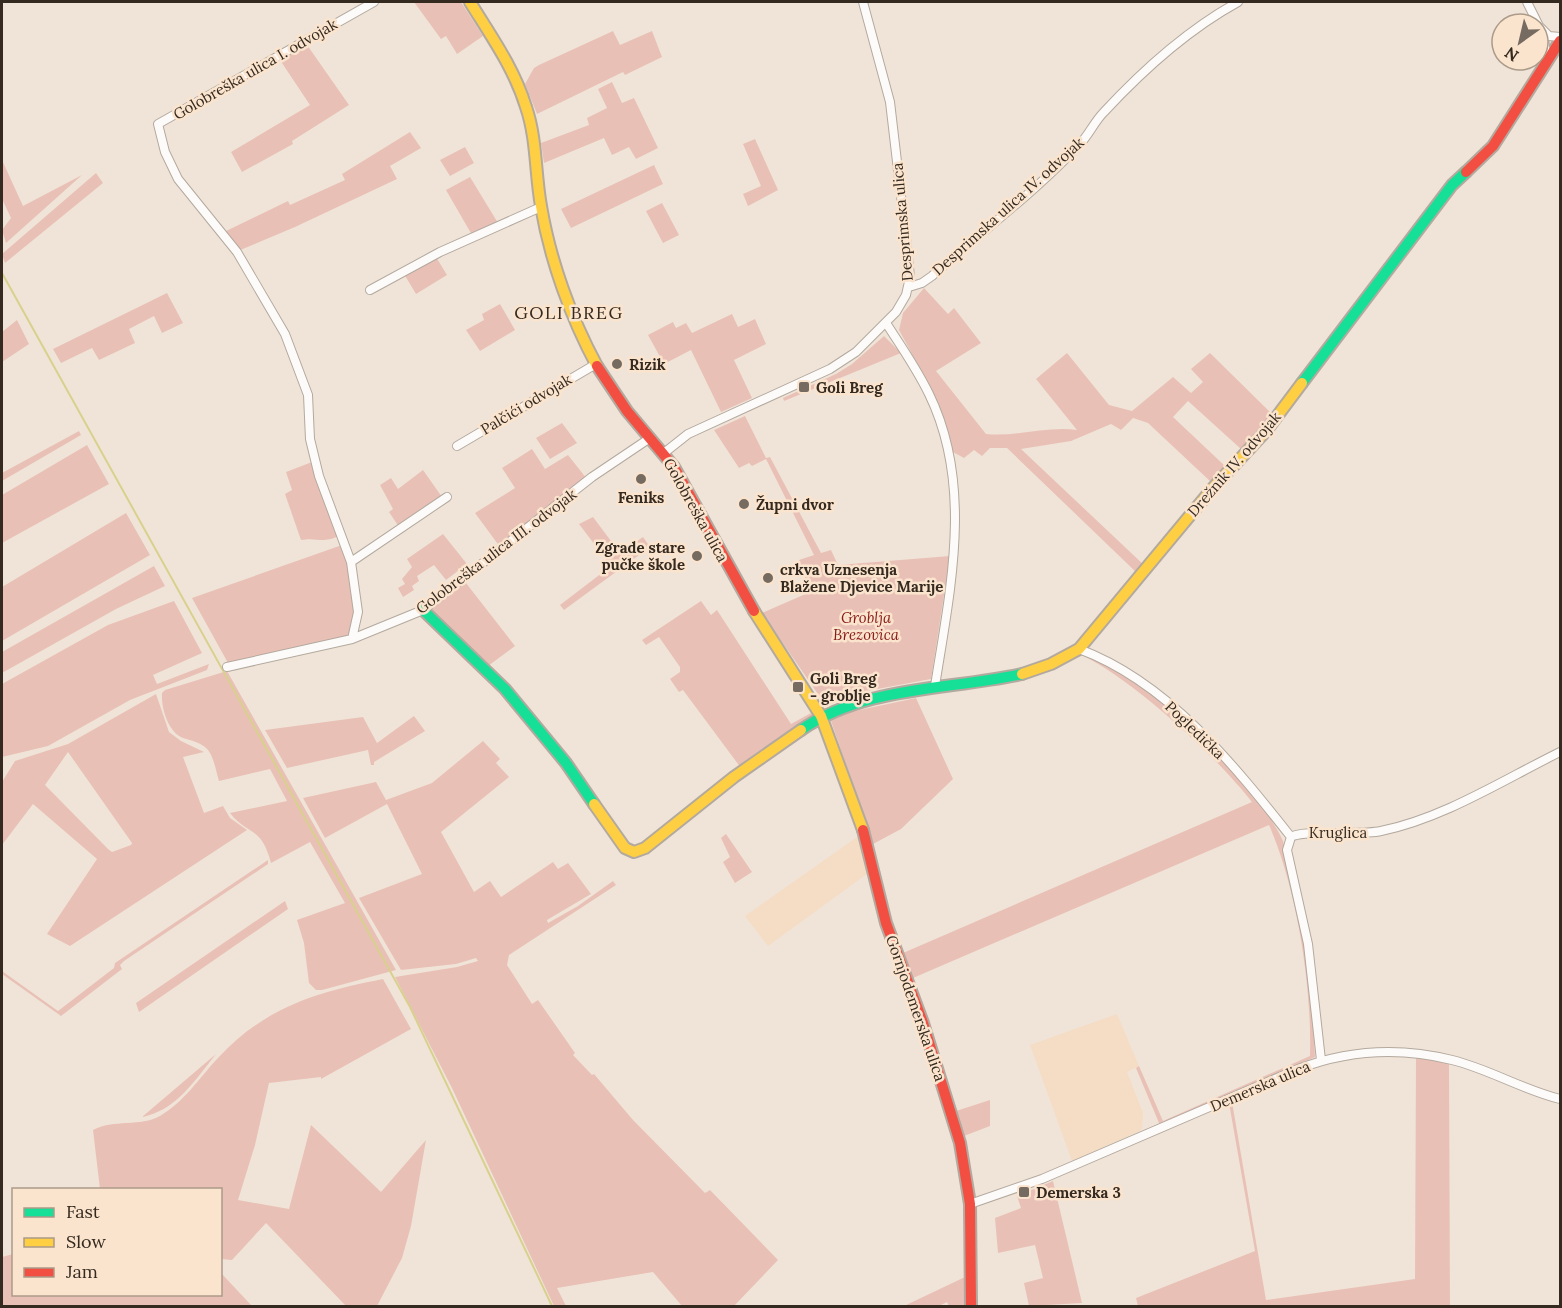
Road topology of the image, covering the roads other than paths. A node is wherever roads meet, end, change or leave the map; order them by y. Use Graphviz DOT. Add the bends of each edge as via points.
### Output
graph roads {
  1 [pos="374,2"];
  2 [pos="470,2"];
  3 [pos="862,2"];
  4 [pos="1238,2"];
  5 [pos="1560,39"];
  6 [pos="1550,57"];
  7 [pos="1540,72"];
  8 [pos="541,207"];
  9 [pos="909,287"];
  10 [pos="370,290"];
  11 [pos="886,323"];
  12 [pos="596,364"];
  13 [pos="650,438"];
  14 [pos="457,446"];
  15 [pos="664,453"];
  16 [pos="447,497"];
  17 [pos="351,562"];
  18 [pos="423,610"];
  19 [pos="352,639"];
  20 [pos="1079,649"];
  21 [pos="227,667"];
  22 [pos="935,686"];
  23 [pos="821,717"];
  24 [pos="1560,752"];
  25 [pos="1291,837"];
  26 [pos="1321,1060"];
  27 [pos="1560,1099"];
  28 [pos="969,1204"];
  29 [pos="971,1306"];
  1 -- 17 [label="street, Golobreška ulica I. odvojak" via="158,124 178,179 237,252 285,333 308,395 310,439 319,476"];
  2 -- 8 [label="street, Golobreška ulica" via="514,75 526,105"];
  3 -- 9 [label="street, Desprimska ulica" via="890,102 908,247"];
  4 -- 9 [label="street, Desprimska ulica IV. odvojak" via="1204,23 1158,61 1102,114 1081,144 1037,184 932,276"];
  5 -- 6 [label="street, Drežnik IV. odvojak"];
  7 -- 20 [label="street, Drežnik IV. odvojak" via="1492,146 1452,185 1266,431 1212,489"];
  8 -- 10 [label="street" via="440,252"];
  8 -- 12 [label="street, Golobreška ulica" via="562,284"];
  9 -- 11 [label="street, Desprimska ulica" via="903,302"];
  11 -- 15 [label="street, Desprimska ulica" via="856,352 830,369 688,434"];
  11 -- 22 [label="street" via="933,403 955,499 954,560"];
  12 -- 13 [label="street, Golobreška ulica"];
  12 -- 14 [label="street, Palčići odvojak"];
  13 -- 15 [label="street, Golobreška ulica"];
  13 -- 18 [label="street, Golobreška ulica III. odvojak" via="592,477"];
  15 -- 23 [label="street, Golobreška ulica" via="763,628"];
  16 -- 17 [label="street"];
  17 -- 19 [label="street, Golobreška ulica I. odvojak" via="358,612"];
  18 -- 19 [label="street, Golobreška ulica III. odvojak"];
  18 -- 23 [label="street, Drežnik IV. odvojak" via="505,689 566,763 630,851 645,848 737,774"];
  19 -- 21 [label="street, Golobreška ulica III. odvojak"];
  20 -- 22 [label="street, Drežnik IV. odvojak" via="1062,660 1026,673"];
  20 -- 25 [label="street, Pogledička" via="1128,672 1169,704 1233,767"];
  22 -- 23 [label="street, Drežnik IV. odvojak" via="838,709"];
  23 -- 28 [label="street, Gornjodemerska ulica" via="866,839 886,923 951,1108"];
  24 -- 25 [label="street, Kruglica" via="1397,827 1366,834 1302,832"];
  25 -- 26 [label="street, Kruglica" via="1287,844 1288,859 1308,944"];
  26 -- 27 [label="street, Demerska ulica" via="1382,1051 1453,1060"];
  26 -- 28 [label="street, Demerska ulica" via="1042,1179"];
  28 -- 29 [label="street, Gornjodemerska ulica"];
}
